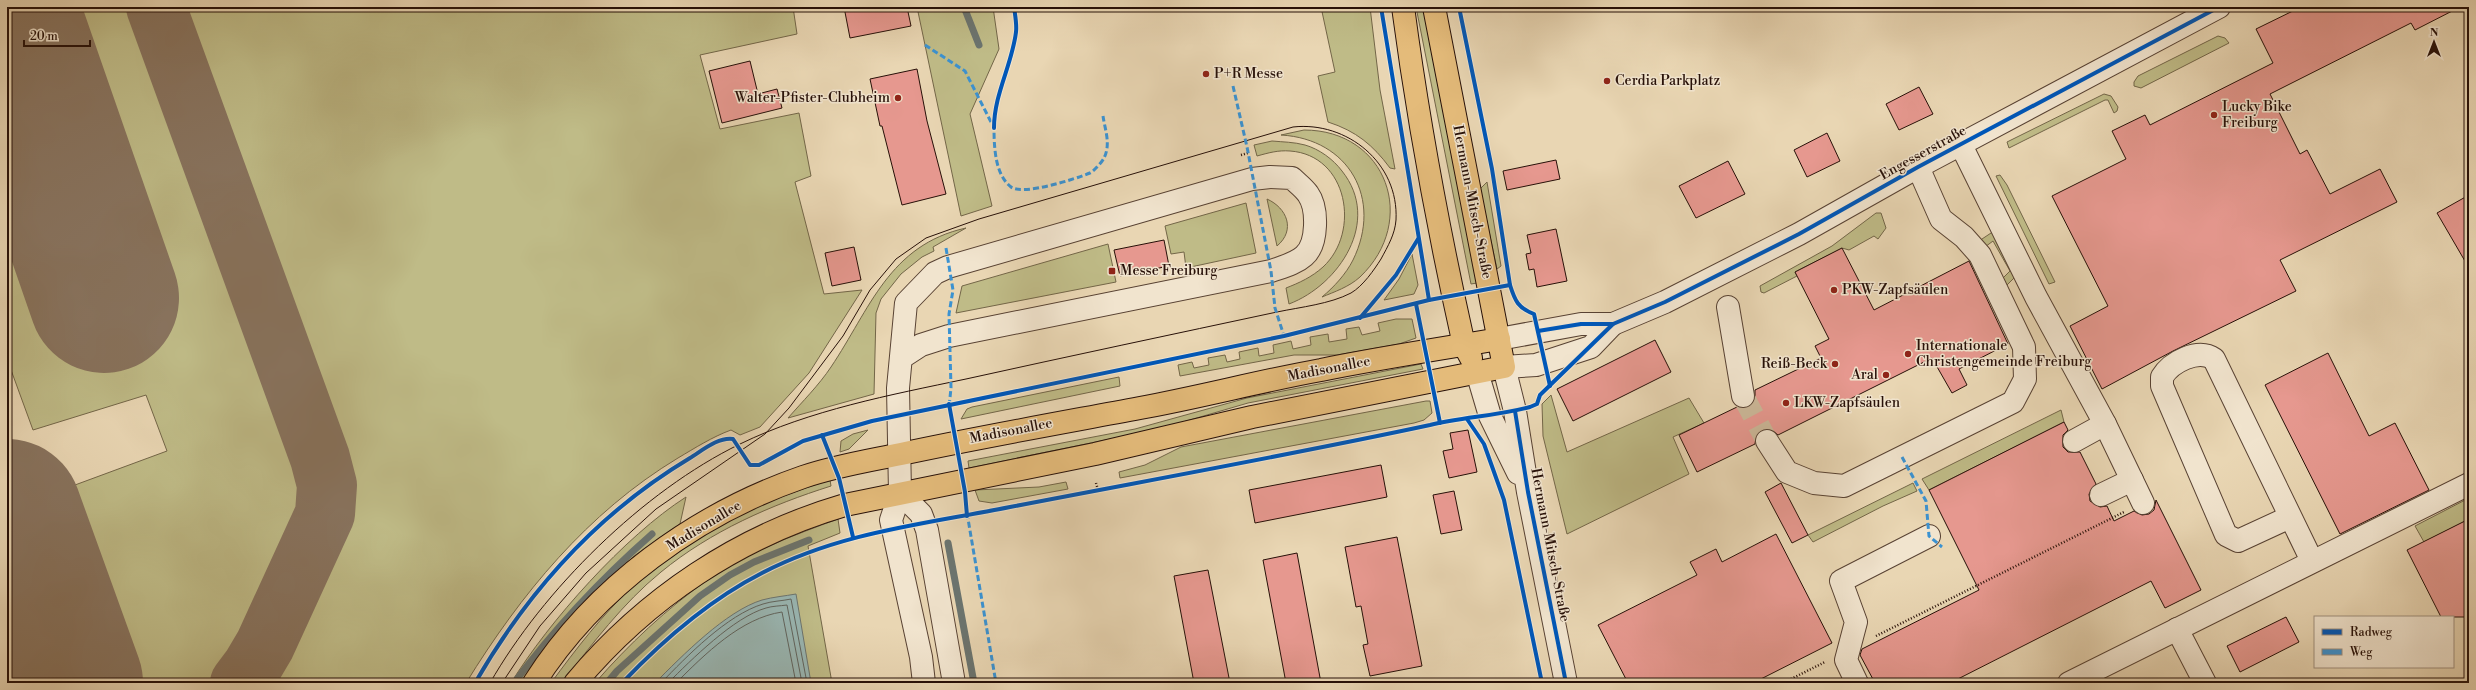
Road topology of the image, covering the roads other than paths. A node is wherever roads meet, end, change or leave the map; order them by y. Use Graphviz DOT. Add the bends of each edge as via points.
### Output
graph roads {
  1 [pos="1402,7"];
  2 [pos="1434,7"];
  3 [pos="2219,7"];
  4 [pos="1961,145"];
  5 [pos="1918,166"];
  6 [pos="1728,307"];
  7 [pos="1613,324"];
  8 [pos="1499,339"];
  9 [pos="1464,345"];
  10 [pos="901,358"];
  11 [pos="1504,367"];
  12 [pos="1478,372"];
  13 [pos="1743,396"];
  14 [pos="2105,424"];
  15 [pos="1767,441"];
  16 [pos="2074,441"];
  17 [pos="899,454"];
  18 [pos="2132,480"];
  19 [pos="2469,484"];
  20 [pos="1528,492"];
  21 [pos="900,493"];
  22 [pos="2101,495"];
  23 [pos="2134,507"];
  24 [pos="2290,517"];
  25 [pos="1929,536"];
  26 [pos="2312,561"];
  27 [pos="2177,629"];
  28 [pos="534,683"];
  29 [pos="575,683"];
  30 [pos="924,683"];
  31 [pos="954,683"];
  32 [pos="1566,683"];
  33 [pos="1857,683"];
  34 [pos="2069,683"];
  35 [pos="2205,683"];
  1 -- 9 [label="main road" via="1416,102"];
  2 -- 8 [label="main road, Hermann-Mitsch-Straße"];
  3 -- 4 [label="street, Engesserstraße"];
  4 -- 5 [label="street, Engesserstraße"];
  4 -- 14 [label="street" via="2036,297"];
  5 -- 7 [label="street, Engesserstraße" via="1799,234 1665,302"];
  5 -- 15 [label="street" via="1941,219 1964,237 1980,255 2024,347 2026,379 2013,402 1844,486 1814,484 1787,472"];
  6 -- 13 [label="street"];
  7 -- 8 [label="street, Engesserstraße" via="1581,324"];
  7 -- 11 [label="street, Engesserstraße" via="1590,347 1536,365"];
  8 -- 9 [label="main road, Madisonallee"];
  8 -- 11 [label="main road, Hermann-Mitsch-Straße"];
  9 -- 12 [label="main road"];
  9 -- 17 [label="main road, Madisonallee" via="1320,370 1141,408"];
  10 -- 10 [label="street" via="921,345 949,336 1271,271 1296,262 1306,254 1315,236 1314,216 1308,195 1292,178 1252,179 948,267 935,273 906,303"];
  10 -- 17 [label="street" via="898,388"];
  11 -- 12 [label="main road, Engesserstraße"];
  11 -- 20 [label="street, Hermann-Mitsch-Straße" via="1515,411"];
  12 -- 20 [label="street, Hermann-Mitsch-Straße" via="1490,416"];
  12 -- 21 [label="main road" via="1252,417 1095,454"];
  14 -- 16 [label="street"];
  14 -- 18 [label="street"];
  17 -- 21 [label="street"];
  17 -- 28 [label="main road, Madisonallee" via="844,464 801,478 725,511 673,542 634,572 583,621"];
  18 -- 22 [label="street"];
  18 -- 23 [label="street"];
  19 -- 26 [label="street"];
  20 -- 32 [label="street, Hermann-Mitsch-Straße"];
  21 -- 29 [label="main road" via="845,505 814,515 731,551 697,572 637,620 607,647"];
  21 -- 30 [label="street" via="891,520 921,658"];
  21 -- 31 [label="street" via="921,514 926,530"];
  24 -- 24 [label="street" via="2214,359 2205,355 2192,356 2172,366 2162,378 2162,386 2226,535 2238,541"];
  24 -- 26 [label="street"];
  25 -- 33 [label="street" via="1841,581 1856,622 1846,660"];
  26 -- 27 [label="street"];
  27 -- 34 [label="street"];
  27 -- 35 [label="street"];
}
